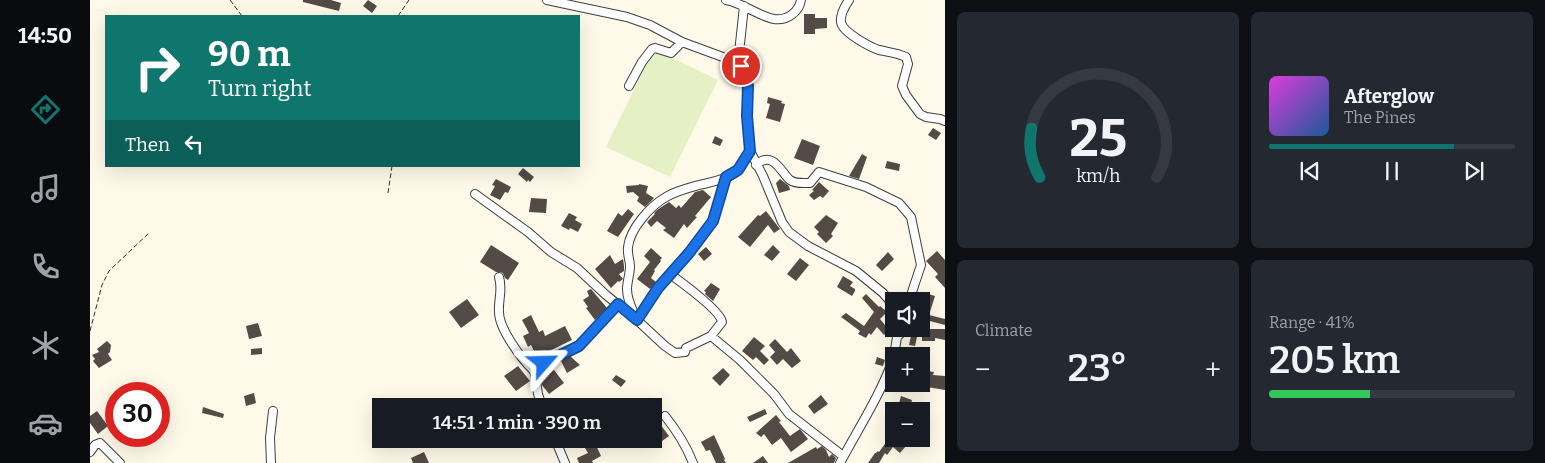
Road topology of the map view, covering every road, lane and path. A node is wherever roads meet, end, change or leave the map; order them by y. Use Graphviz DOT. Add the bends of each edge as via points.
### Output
graph roads {
  1 [pos="230,0"];
  2 [pos="409,0"];
  3 [pos="547,0"];
  4 [pos="726,0"];
  5 [pos="801,0"];
  6 [pos="849,0"];
  7 [pos="744,6"];
  8 [pos="241,15"];
  9 [pos="399,15"];
  10 [pos="682,42"];
  11 [pos="739,63"];
  12 [pos="629,86"];
  13 [pos="945,121"];
  14 [pos="750,151"];
  15 [pos="756,165"];
  16 [pos="392,167"];
  17 [pos="726,177"];
  18 [pos="388,193"];
  19 [pos="475,194"];
  20 [pos="150,232"];
  21 [pos="670,274"];
  22 [pos="499,277"];
  23 [pos="912,292"];
  24 [pos="885,295"];
  25 [pos="618,304"];
  26 [pos="637,320"];
  27 [pos="90,331"];
  28 [pos="711,336"];
  29 [pos="533,370"];
  30 [pos="885,378"];
  31 [pos="539,398"];
  32 [pos="273,411"];
  33 [pos="665,416"];
  34 [pos="557,448"];
  35 [pos="90,452"];
  36 [pos="841,460"];
  37 [pos="562,462"];
  38 [pos="120,463"];
  39 [pos="271,463"];
  40 [pos="693,463"];
  1 -- 8 [label="path"];
  2 -- 9 [label="path"];
  3 -- 10 [label="street" via="627,17"];
  4 -- 7 [label="street"];
  5 -- 7 [label="street" via="794,14 776,20"];
  6 -- 13 [label="street" via="843,12 842,27 873,48 906,57 908,64 902,86 906,96 920,114"];
  7 -- 11 [label="street"];
  10 -- 11 [label="street"];
  10 -- 12 [label="street" via="672,52 653,48"];
  11 -- 14 [label="street" via="748,86"];
  14 -- 15 [label="street"];
  14 -- 17 [label="street" via="738,170"];
  15 -- 23 [label="street" via="762,161 773,162 797,183 810,183 819,172 866,186 899,203 911,217 921,265"];
  15 -- 24 [label="street" via="789,232 808,246 856,271"];
  16 -- 18 [label="path"];
  17 -- 21 [label="street" via="713,221"];
  17 -- 26 [label="street" via="668,196 636,226 628,247 627,288 629,303"];
  19 -- 25 [label="street" via="577,268"];
  20 -- 27 [label="path" via="109,271"];
  21 -- 26 [label="street"];
  21 -- 28 [label="street" via="721,317 722,322"];
  22 -- 29 [label="street" via="502,290 499,320"];
  25 -- 26 [label="street"];
  25 -- 29 [label="street" via="579,346"];
  26 -- 28 [label="street" via="675,352 685,352 686,348"];
  28 -- 36 [label="street" via="740,360 789,414"];
  29 -- 31 [label="street"];
  30 -- 36 [label="street"];
  32 -- 39 [label="street"];
  33 -- 40 [label="street" via="677,430"];
  34 -- 37 [label="street"];
  35 -- 38 [label="street" via="100,443"];
}
